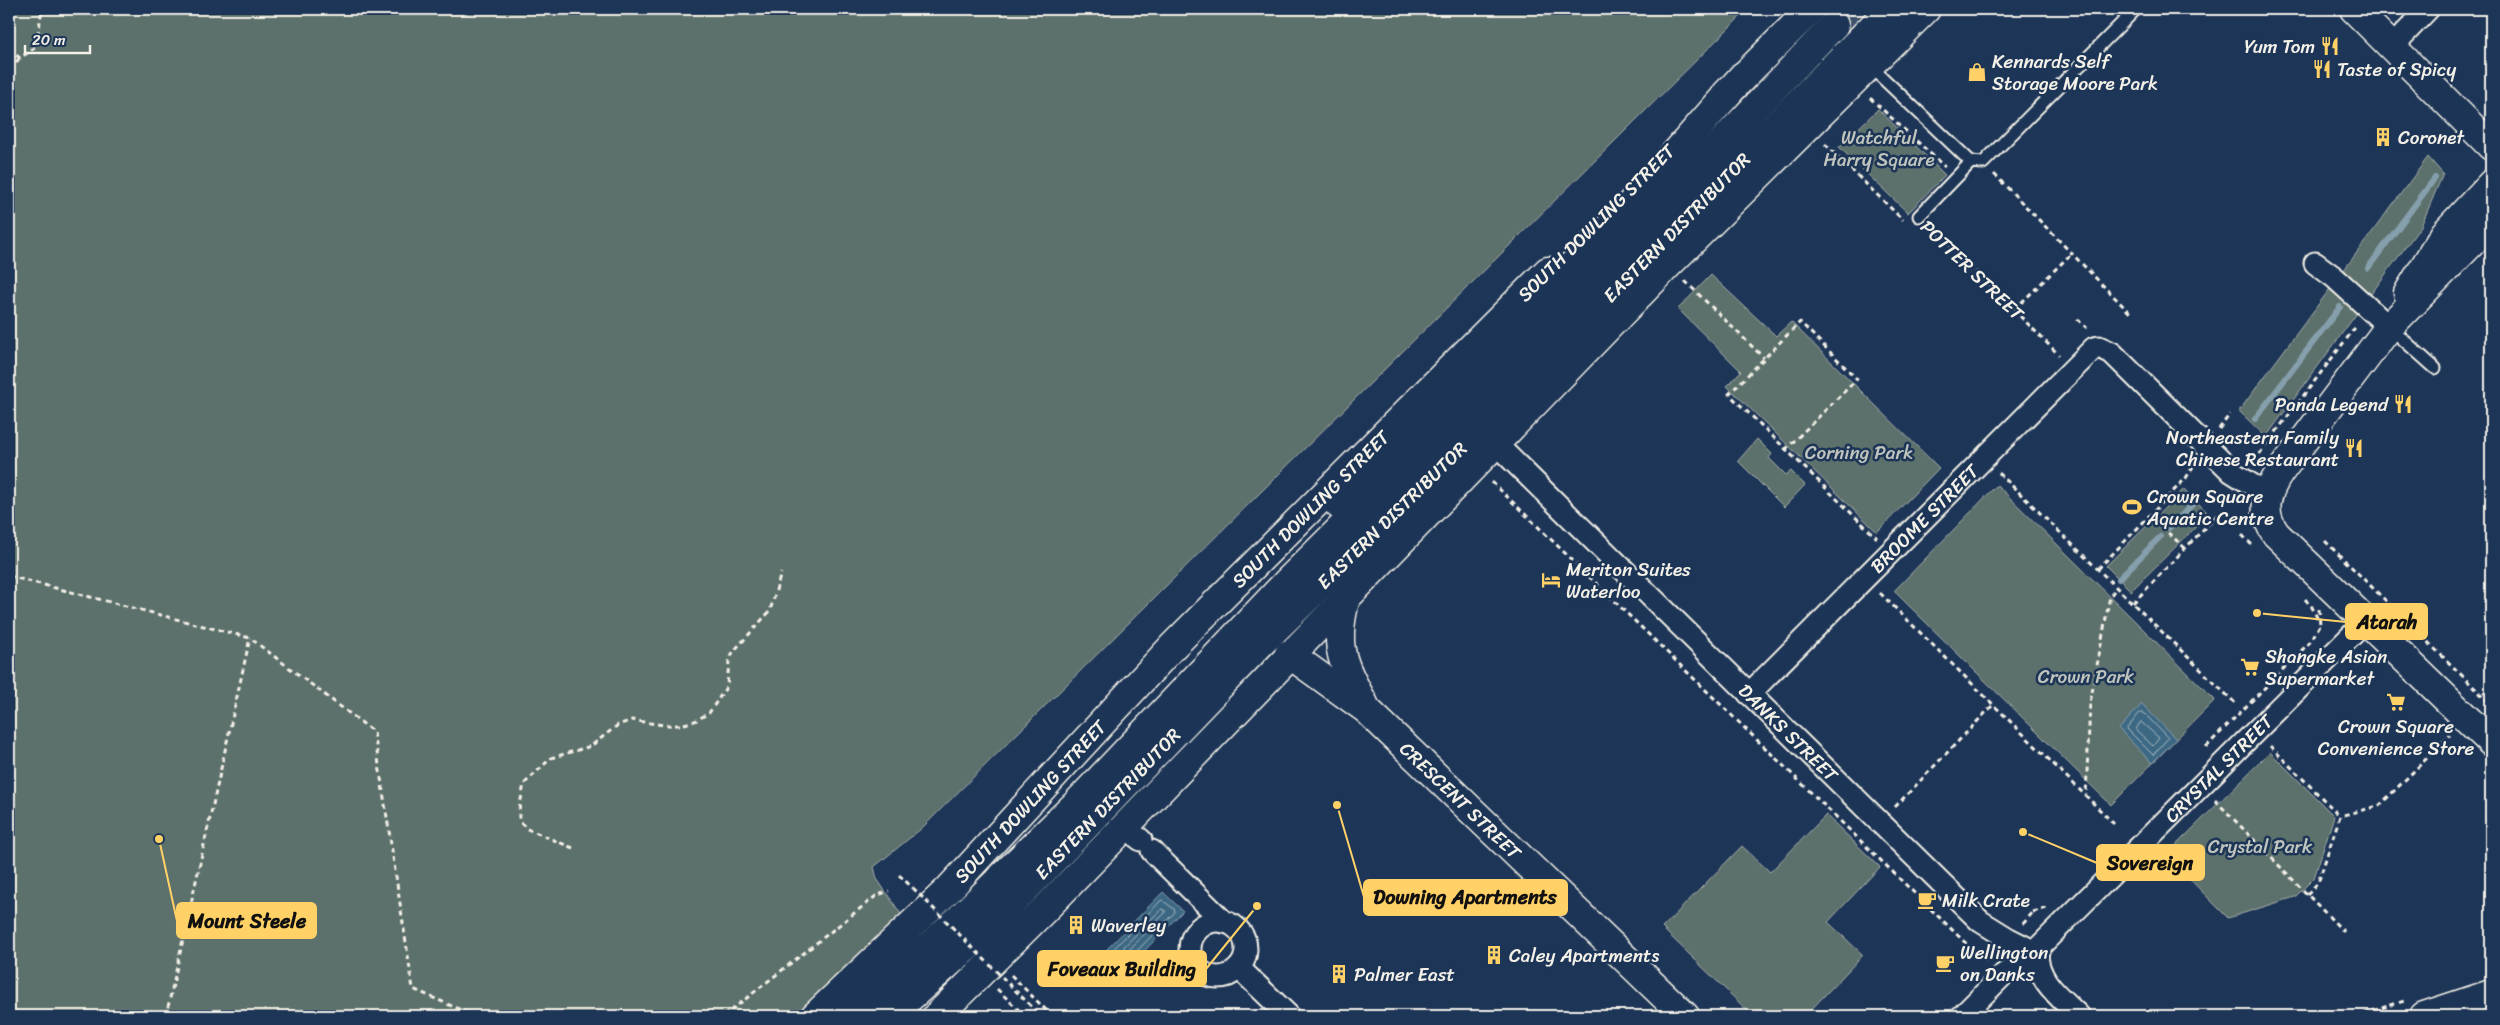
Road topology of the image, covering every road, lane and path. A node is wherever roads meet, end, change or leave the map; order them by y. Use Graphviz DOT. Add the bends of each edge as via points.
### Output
graph roads {
  1 [pos="42,9"];
  2 [pos="1812,9"];
  3 [pos="1890,9"];
  4 [pos="1926,9"];
  5 [pos="2136,9"];
  6 [pos="2354,9"];
  7 [pos="2428,9"];
  8 [pos="1834,25"];
  9 [pos="2391,48"];
  10 [pos="9,50"];
  11 [pos="20,58"];
  12 [pos="1870,66"];
  13 [pos="9,69"];
  14 [pos="1744,76"];
  15 [pos="1866,94"];
  16 [pos="1821,140"];
  17 [pos="2491,146"];
  18 [pos="1977,162"];
  19 [pos="1952,174"];
  20 [pos="2491,184"];
  21 [pos="1919,216"];
  22 [pos="2491,223"];
  23 [pos="2071,254"];
  24 [pos="2315,263"];
  25 [pos="1684,280"];
  26 [pos="2015,309"];
  27 [pos="2131,314"];
  28 [pos="2077,319"];
  29 [pos="2389,327"];
  30 [pos="2087,328"];
  31 [pos="2059,355"];
  32 [pos="1764,358"];
  33 [pos="2435,368"];
  34 [pos="1495,443"];
  35 [pos="2206,446"];
  36 [pos="1785,450"];
  37 [pos="1983,458"];
  38 [pos="1491,482"];
  39 [pos="2268,495"];
  40 [pos="2218,513"];
  41 [pos="2148,515"];
  42 [pos="1879,540"];
  43 [pos="2325,541"];
  44 [pos="2185,548"];
  45 [pos="2098,569"];
  46 [pos="781,573"];
  47 [pos="9,576"];
  48 [pos="1865,578"];
  49 [pos="2117,588"];
  50 [pos="1346,597"];
  51 [pos="2133,603"];
  52 [pos="2366,622"];
  53 [pos="2320,625"];
  54 [pos="250,638"];
  55 [pos="1289,654"];
  56 [pos="1749,694"];
  57 [pos="2235,703"];
  58 [pos="2491,704"];
  59 [pos="1993,705"];
  60 [pos="1367,710"];
  61 [pos="2488,734"];
  62 [pos="2445,741"];
  63 [pos="2270,745"];
  64 [pos="2205,748"];
  65 [pos="2210,795"];
  66 [pos="2086,796"];
  67 [pos="1888,813"];
  68 [pos="2340,816"];
  69 [pos="2114,824"];
  70 [pos="1144,843"];
  71 [pos="574,848"];
  72 [pos="898,875"];
  73 [pos="889,891"];
  74 [pos="2307,894"];
  75 [pos="2053,902"];
  76 [pos="2033,912"];
  77 [pos="961,917"];
  78 [pos="1224,922"];
  79 [pos="2344,932"];
  80 [pos="2037,953"];
  81 [pos="1990,962"];
  82 [pos="988,966"];
  83 [pos="1239,968"];
  84 [pos="2491,994"];
  85 [pos="166,1016"];
  86 [pos="475,1016"];
  87 [pos="724,1016"];
  88 [pos="815,1016"];
  89 [pos="852,1016"];
  90 [pos="889,1016"];
  91 [pos="937,1016"];
  92 [pos="1025,1016"];
  93 [pos="1041,1016"];
  94 [pos="1052,1016"];
  95 [pos="1290,1016"];
  96 [pos="1685,1016"];
  97 [pos="1962,1016"];
  98 [pos="2079,1016"];
  99 [pos="2424,1016"];
  1 -- 11 [label="path" via="36,47"];
  2 -- 14 [label="main road, SOUTH DOWLING STREET"];
  3 -- 90 [label="main road, EASTERN DISTRIBUTOR" via="1462,446 1260,644 986,930"];
  4 -- 12 [label="main road"];
  5 -- 18 [label="lane"];
  6 -- 9 [label="main road"];
  7 -- 9 [label="street"];
  8 -- 77 [label="main road, EASTERN DISTRIBUTOR" via="1571,300 1288,581 1078,802"];
  9 -- 17 [label="main road"];
  10 -- 11 [label="path"];
  11 -- 13 [label="path"];
  12 -- 18 [label="lane"];
  12 -- 34 [label="main road" via="1668,265"];
  14 -- 77 [label="main road" via="1623,213 1178,670"];
  14 -- 88 [label="main road, SOUTH DOWLING STREET" via="1173,646 948,890"];
  15 -- 19 [label="path"];
  16 -- 21 [label="path, POTTER STREET" via="1909,226"];
  18 -- 21 [label="lane"];
  18 -- 23 [label="path"];
  20 -- 29 [label="main road" via="2446,233"];
  21 -- 26 [label="path, POTTER STREET"];
  22 -- 29 [label="main road"];
  23 -- 26 [label="path"];
  23 -- 27 [label="path"];
  24 -- 29 [label="street"];
  25 -- 32 [label="path"];
  26 -- 31 [label="path, POTTER STREET"];
  28 -- 30 [label="path"];
  29 -- 33 [label="lane"];
  29 -- 39 [label="main road" via="2280,472"];
  32 -- 36 [label="path" via="1729,394"];
  32 -- 36 [label="path" via="1800,322 1857,379"];
  34 -- 50 [label="main road"];
  34 -- 56 [label="street, DANKS STREET"];
  35 -- 37 [label="street, BROOME STREET" via="2112,354 2099,347 2089,350"];
  35 -- 39 [label="street" via="2232,472"];
  35 -- 41 [label="path" via="2186,478"];
  36 -- 42 [label="path"];
  37 -- 45 [label="path"];
  37 -- 48 [label="street, BROOME STREET"];
  38 -- 81 [label="path" via="1951,930"];
  39 -- 52 [label="main road" via="2266,516 2276,534"];
  40 -- 44 [label="path"];
  41 -- 44 [label="path"];
  41 -- 45 [label="path"];
  43 -- 58 [label="path"];
  44 -- 51 [label="path"];
  45 -- 49 [label="path"];
  46 -- 71 [label="path" via="770,611 734,652 729,661 727,686 709,713 680,725 632,720 618,725 591,746 551,758 524,784 519,819 525,828"];
  47 -- 54 [label="path"];
  48 -- 56 [label="street, BROOME STREET"];
  48 -- 59 [label="path"];
  49 -- 51 [label="path"];
  49 -- 66 [label="path" via="2110,596 2090,703"];
  50 -- 55 [label="main road"];
  50 -- 60 [label="main road, CRESCENT STREET" via="1339,632 1340,653"];
  51 -- 57 [label="path"];
  52 -- 61 [label="main road"];
  52 -- 80 [label="street, CRYSTAL STREET" via="2040,946"];
  53 -- 64 [label="path, CRYSTAL STREET" via="2310,642"];
  54 -- 85 [label="path"];
  54 -- 86 [label="path" via="374,732 413,989"];
  55 -- 60 [label="main road, CRESCENT STREET"];
  55 -- 82 [label="main road"];
  56 -- 80 [label="street, DANKS STREET" via="1980,921"];
  59 -- 66 [label="path"];
  59 -- 67 [label="path"];
  60 -- 96 [label="main road, CRESCENT STREET"];
  62 -- 68 [label="path" via="2379,806"];
  63 -- 68 [label="path"];
  65 -- 74 [label="path"];
  66 -- 69 [label="path"];
  68 -- 74 [label="path" via="2318,883"];
  70 -- 78 [label="street"];
  72 -- 93 [label="path, bridge"];
  73 -- 87 [label="path" via="876,896"];
  74 -- 79 [label="path"];
  75 -- 76 [label="path"];
  77 -- 89 [label="main road, EASTERN DISTRIBUTOR"];
  78 -- 83 [label="street" via="1240,932 1245,940 1246,950"];
  78 -- 83 [label="street" via="1205,924 1198,930 1191,954 1200,969 1215,976 1232,973"];
  80 -- 97 [label="street, CRYSTAL STREET" via="2004,974"];
  80 -- 98 [label="street" via="2041,976"];
  82 -- 91 [label="main road"];
  82 -- 92 [label="path"];
  82 -- 94 [label="path"];
  83 -- 95 [label="street"];
  84 -- 99 [label="main road"];
}
